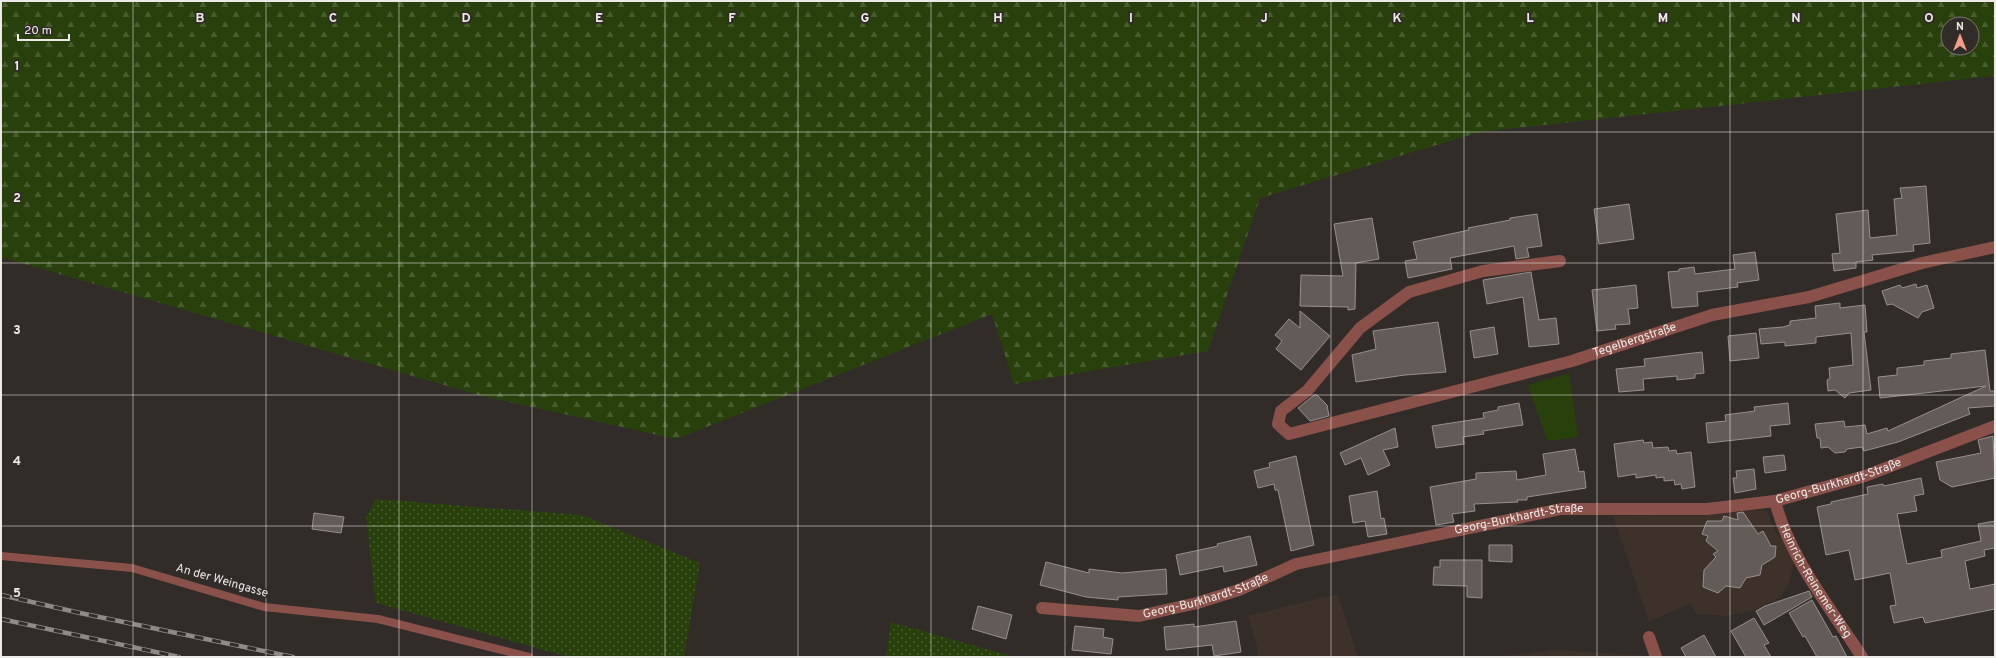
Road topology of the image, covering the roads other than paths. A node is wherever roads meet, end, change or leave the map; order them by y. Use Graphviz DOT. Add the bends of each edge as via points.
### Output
graph roads {
  1 [pos="1995,247"];
  2 [pos="1560,261"];
  3 [pos="1995,426"];
  4 [pos="1775,501"];
  5 [pos="1,556"];
  6 [pos="1042,608"];
  7 [pos="1649,637"];
  8 [pos="529,657"];
  9 [pos="1656,657"];
  10 [pos="1862,657"];
  1 -- 2 [label="street, Tegelbergstraße" via="1922,263 1809,297 1712,315 1572,361 1289,434 1278,424 1282,411 1308,391 1360,328 1410,292 1483,271"];
  3 -- 4 [label="street, Georg-Burkhardt-Straße" via="1866,476"];
  4 -- 6 [label="street, Georg-Burkhardt-Straße" via="1707,509 1561,509 1296,564 1239,590 1197,603 1139,616"];
  4 -- 10 [label="street, Heinrich-Reinemer-Weg" via="1780,523 1791,545"];
  5 -- 8 [label="lane, An der Weingasse" via="132,568 264,607 378,619"];
  7 -- 9 [label="street"];
}
